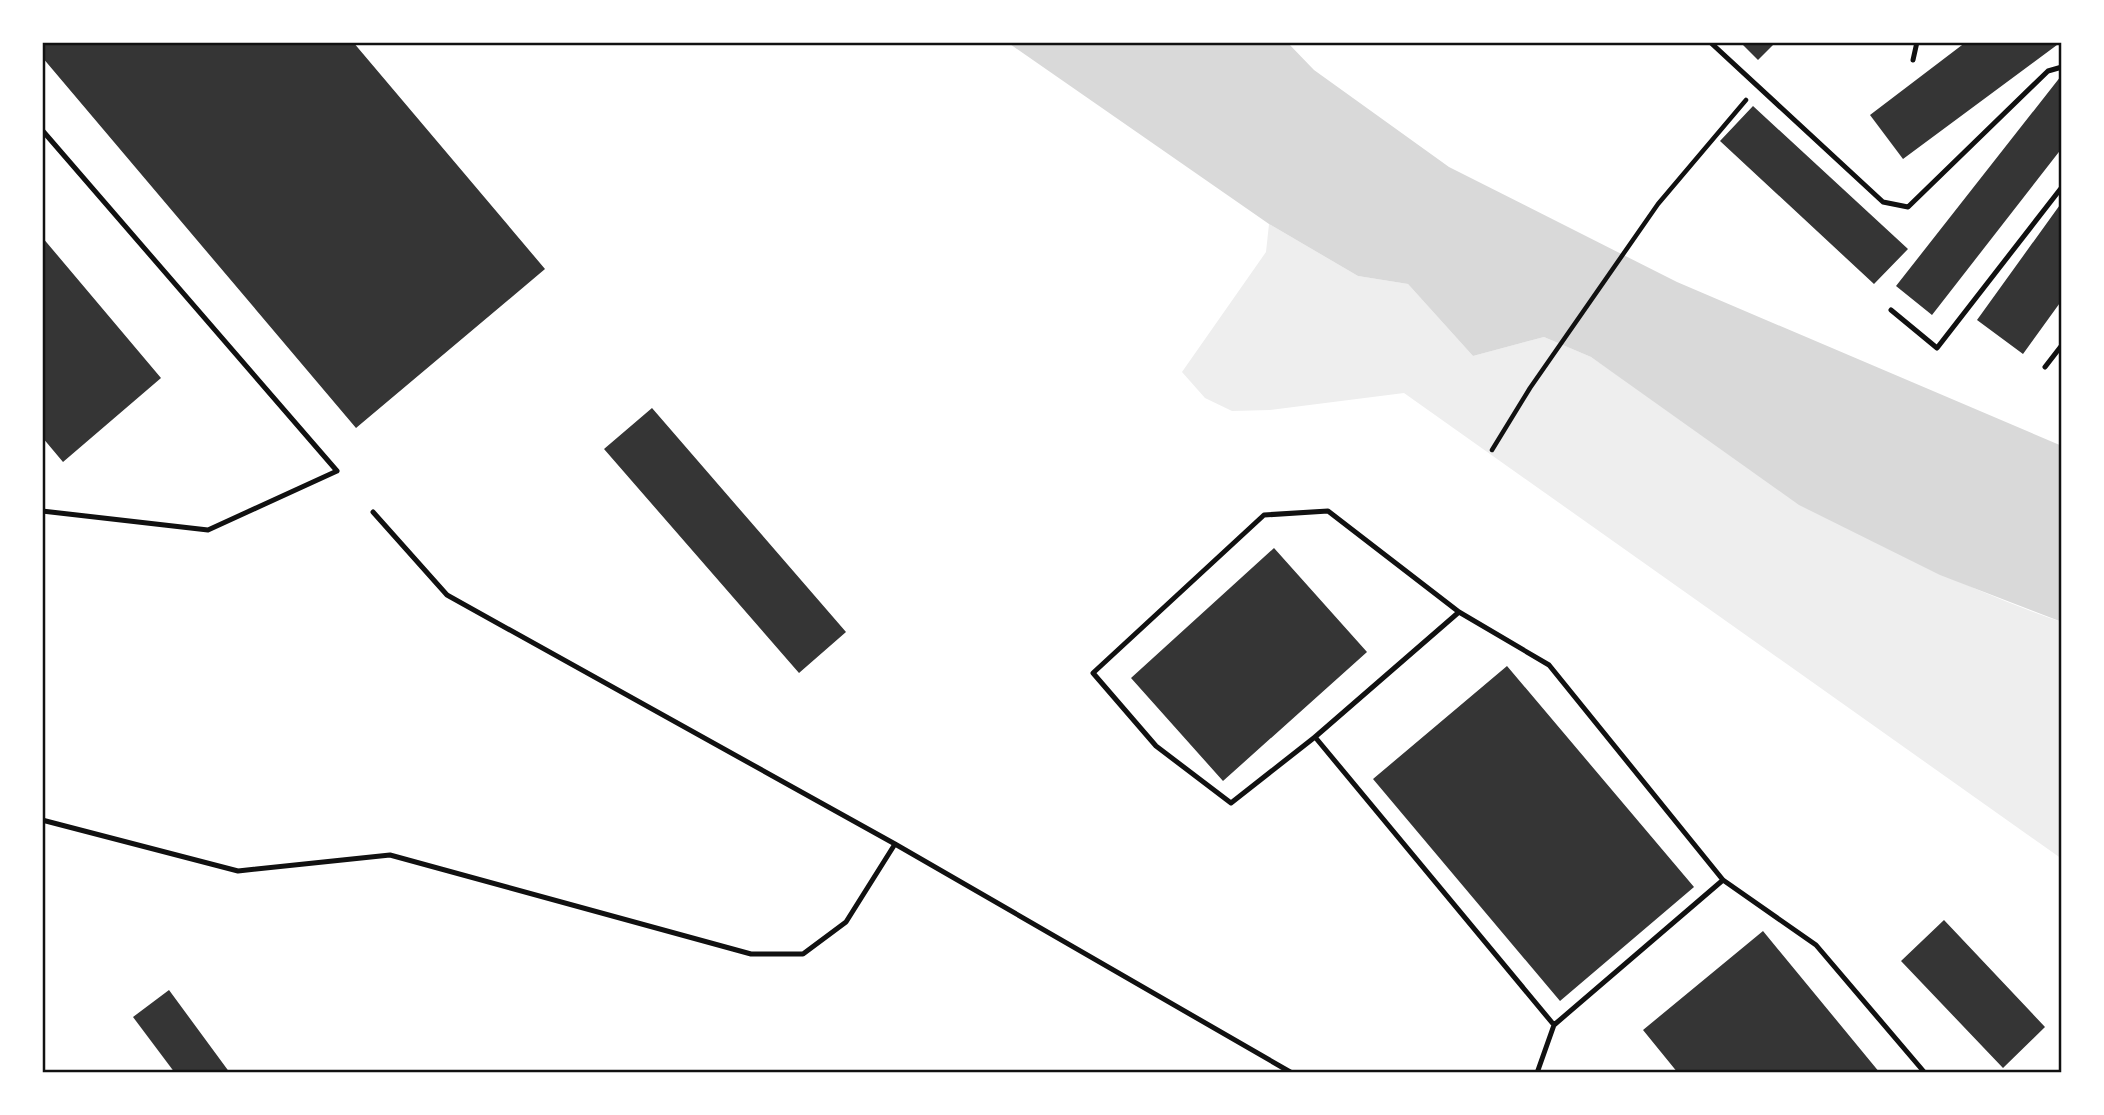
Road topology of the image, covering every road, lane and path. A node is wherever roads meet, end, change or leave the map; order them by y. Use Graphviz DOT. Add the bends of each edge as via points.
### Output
graph roads {
  1 [pos="1710,42"];
  2 [pos="1917,42"];
  3 [pos="1913,60"];
  4 [pos="2062,67"];
  5 [pos="1758,86"];
  6 [pos="42,130"];
  7 [pos="2062,187"];
  8 [pos="1891,310"];
  9 [pos="2062,345"];
  10 [pos="2046,367"];
  11 [pos="1492,450"];
  12 [pos="42,511"];
  13 [pos="373,512"];
  14 [pos="1459,612"];
  15 [pos="1315,737"];
  16 [pos="42,820"];
  17 [pos="895,844"];
  18 [pos="1723,880"];
  19 [pos="1554,1025"];
  20 [pos="1292,1073"];
  21 [pos="1537,1073"];
  22 [pos="1925,1073"];
  1 -- 5 [label="lane"];
  2 -- 3 [label="lane"];
  4 -- 5 [label="lane" via="2048,72 1909,207 1883,202"];
  5 -- 11 [label="path" via="1658,204"];
  6 -- 12 [label="lane" via="337,471 208,530"];
  7 -- 8 [label="lane" via="1937,348"];
  9 -- 10 [label="lane"];
  13 -- 17 [label="lane" via="447,594"];
  14 -- 15 [label="lane"];
  14 -- 15 [label="lane" via="1328,511 1264,515 1093,673 1156,746 1231,803"];
  14 -- 18 [label="lane" via="1549,665"];
  15 -- 19 [label="lane"];
  16 -- 17 [label="lane" via="238,871 390,855 751,954 803,954 846,922"];
  17 -- 20 [label="lane"];
  18 -- 19 [label="lane"];
  18 -- 22 [label="lane" via="1816,945"];
  19 -- 21 [label="lane"];
}
